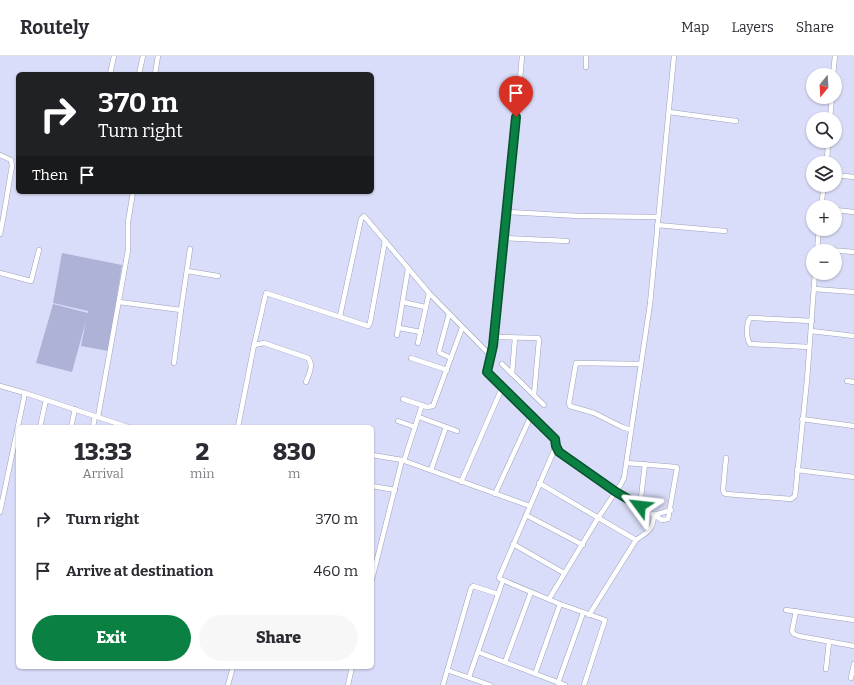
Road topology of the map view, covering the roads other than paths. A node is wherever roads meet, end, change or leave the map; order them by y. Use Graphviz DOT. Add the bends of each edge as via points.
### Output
graph roads {
  1 [pos="114,56"];
  2 [pos="143,56"];
  3 [pos="158,56"];
  4 [pos="522,56"];
  5 [pos="586,56"];
  6 [pos="674,56"];
  7 [pos="835,56"];
  8 [pos="586,67"];
  9 [pos="834,68"];
  10 [pos="110,72"];
  11 [pos="139,72"];
  12 [pos="155,72"];
  13 [pos="669,112"];
  14 [pos="736,121"];
  15 [pos="0,155"];
  16 [pos="842,176"];
  17 [pos="854,177"];
  18 [pos="133,194"];
  19 [pos="842,211"];
  20 [pos="507,212"];
  21 [pos="854,212"];
  22 [pos="658,217"];
  23 [pos="657,224"];
  24 [pos="725,230"];
  25 [pos="0,234"];
  26 [pos="504,238"];
  27 [pos="567,240"];
  28 [pos="385,241"];
  29 [pos="190,249"];
  30 [pos="39,250"];
  31 [pos="842,251"];
  32 [pos="854,252"];
  33 [pos="408,269"];
  34 [pos="187,271"];
  35 [pos="0,273"];
  36 [pos="218,276"];
  37 [pos="815,280"];
  38 [pos="814,289"];
  39 [pos="854,292"];
  40 [pos="429,293"];
  41 [pos="119,302"];
  42 [pos="403,302"];
  43 [pos="425,307"];
  44 [pos="181,310"];
  45 [pos="449,314"];
  46 [pos="340,316"];
  47 [pos="812,321"];
  48 [pos="398,328"];
  49 [pos="462,328"];
  50 [pos="811,331"];
  51 [pos="421,332"];
  52 [pos="397,335"];
  53 [pos="854,336"];
  54 [pos="494,337"];
  55 [pos="516,338"];
  56 [pos="418,343"];
  57 [pos="254,345"];
  58 [pos="809,347"];
  59 [pos="492,357"];
  60 [pos="411,358"];
  61 [pos="451,358"];
  62 [pos="174,363"];
  63 [pos="502,364"];
  64 [pos="641,364"];
  65 [pos="447,370"];
  66 [pos="512,374"];
  67 [pos="847,381"];
  68 [pos="306,382"];
  69 [pos="854,382"];
  70 [pos="0,386"];
  71 [pos="502,388"];
  72 [pos="25,393"];
  73 [pos="534,395"];
  74 [pos="46,400"];
  75 [pos="403,400"];
  76 [pos="422,405"];
  77 [pos="544,405"];
  78 [pos="75,409"];
  79 [pos="531,416"];
  80 [pos="97,417"];
  81 [pos="419,417"];
  82 [pos="802,419"];
  83 [pos="398,421"];
  84 [pos="18,425"];
  85 [pos="40,425"];
  86 [pos="71,425"];
  87 [pos="94,425"];
  88 [pos="122,425"];
  89 [pos="238,425"];
  90 [pos="854,426"];
  91 [pos="415,427"];
  92 [pos="446,427"];
  93 [pos="631,430"];
  94 [pos="457,431"];
  95 [pos="16,436"];
  96 [pos="556,446"];
  97 [pos="374,455"];
  98 [pos="726,458"];
  99 [pos="403,461"];
  100 [pos="627,463"];
  101 [pos="645,464"];
  102 [pos="431,470"];
  103 [pos="798,470"];
  104 [pos="854,477"];
  105 [pos="461,482"];
  106 [pos="539,483"];
  107 [pos="374,486"];
  108 [pos="395,490"];
  109 [pos="616,492"];
  110 [pos="495,494"];
  111 [pos="530,506"];
  112 [pos="640,506"];
  113 [pos="671,510"];
  114 [pos="0,512"];
  115 [pos="526,515"];
  116 [pos="654,515"];
  117 [pos="598,518"];
  118 [pos="636,540"];
  119 [pos="513,544"];
  120 [pos="583,545"];
  121 [pos="374,571"];
  122 [pos="564,573"];
  123 [pos="503,580"];
  124 [pos="531,592"];
  125 [pos="498,594"];
  126 [pos="549,599"];
  127 [pos="560,604"];
  128 [pos="786,610"];
  129 [pos="796,611"];
  130 [pos="583,613"];
  131 [pos="589,615"];
  132 [pos="854,620"];
  133 [pos="830,642"];
  134 [pos="854,646"];
  135 [pos="478,652"];
  136 [pos="505,662"];
  137 [pos="854,664"];
  138 [pos="232,669"];
  139 [pos="352,669"];
  140 [pos="826,669"];
  141 [pos="447,670"];
  142 [pos="535,674"];
  143 [pos="469,677"];
  144 [pos="851,678"];
  145 [pos="558,683"];
  146 [pos="228,685"];
  147 [pos="348,685"];
  148 [pos="443,685"];
  149 [pos="490,685"];
  150 [pos="565,685"];
  151 [pos="584,685"];
  1 -- 10 [label="street"];
  2 -- 11 [label="street"];
  3 -- 12 [label="street"];
  4 -- 20 [label="street"];
  5 -- 8 [label="street"];
  6 -- 13 [label="street"];
  7 -- 9 [label="street"];
  13 -- 14 [label="street"];
  13 -- 22 [label="street"];
  15 -- 25 [label="street" via="12,162"];
  16 -- 17 [label="street"];
  18 -- 41 [label="street" via="128,222 128,250"];
  19 -- 21 [label="street"];
  20 -- 22 [label="street"];
  20 -- 26 [label="street"];
  22 -- 23 [label="street"];
  23 -- 24 [label="street"];
  23 -- 64 [label="street" via="651,297"];
  26 -- 27 [label="street"];
  26 -- 54 [label="street"];
  28 -- 33 [label="street"];
  28 -- 46 [label="street" via="370,325 366,326"];
  28 -- 46 [label="street" via="366,218 362,217"];
  29 -- 34 [label="street"];
  30 -- 35 [label="street" via="31,281"];
  31 -- 32 [label="street"];
  33 -- 40 [label="street"];
  33 -- 42 [label="street"];
  34 -- 36 [label="street"];
  34 -- 44 [label="street"];
  37 -- 38 [label="street"];
  38 -- 39 [label="street"];
  38 -- 47 [label="street"];
  40 -- 43 [label="street"];
  40 -- 45 [label="street"];
  41 -- 44 [label="street"];
  41 -- 80 [label="street"];
  42 -- 43 [label="street"];
  42 -- 48 [label="street"];
  43 -- 51 [label="street"];
  44 -- 62 [label="street"];
  45 -- 49 [label="street"];
  45 -- 61 [label="street" via="440,353"];
  46 -- 57 [label="street" via="266,293"];
  47 -- 50 [label="street"];
  47 -- 58 [label="street" via="750,318 748,323 750,344"];
  48 -- 51 [label="street"];
  48 -- 52 [label="street"];
  49 -- 59 [label="street"];
  49 -- 61 [label="street"];
  50 -- 53 [label="street"];
  50 -- 58 [label="street"];
  51 -- 56 [label="street"];
  54 -- 55 [label="street"];
  54 -- 59 [label="street"];
  55 -- 66 [label="street"];
  55 -- 73 [label="street" via="539,340"];
  57 -- 68 [label="street" via="264,343 310,359 311,365"];
  57 -- 89 [label="street"];
  58 -- 82 [label="street"];
  59 -- 71 [label="street" via="487,372"];
  60 -- 65 [label="street"];
  61 -- 65 [label="street"];
  63 -- 66 [label="street"];
  64 -- 93 [label="street"];
  64 -- 93 [label="street" via="576,363 568,403"];
  65 -- 76 [label="street" via="433,406"];
  66 -- 73 [label="street"];
  67 -- 69 [label="street"];
  70 -- 72 [label="street"];
  71 -- 79 [label="street"];
  71 -- 105 [label="street"];
  72 -- 74 [label="street"];
  72 -- 84 [label="street"];
  73 -- 77 [label="street"];
  74 -- 78 [label="street"];
  74 -- 85 [label="street"];
  75 -- 76 [label="street"];
  76 -- 81 [label="street"];
  78 -- 80 [label="street"];
  78 -- 86 [label="street"];
  79 -- 96 [label="street" via="555,439"];
  79 -- 110 [label="street"];
  80 -- 87 [label="street"];
  80 -- 88 [label="street"];
  81 -- 91 [label="street"];
  81 -- 92 [label="street"];
  82 -- 90 [label="street"];
  82 -- 103 [label="street"];
  83 -- 91 [label="street"];
  91 -- 99 [label="street"];
  92 -- 94 [label="street"];
  92 -- 102 [label="street"];
  93 -- 100 [label="street"];
  95 -- 114 [label="street"];
  96 -- 106 [label="street"];
  96 -- 109 [label="street" via="559,452"];
  97 -- 99 [label="street"];
  98 -- 103 [label="street" via="726,494 793,498 796,493"];
  99 -- 102 [label="street"];
  99 -- 108 [label="street"];
  100 -- 101 [label="street"];
  100 -- 109 [label="street" via="622,482"];
  101 -- 112 [label="street"];
  101 -- 113 [label="street" via="677,468"];
  102 -- 105 [label="street"];
  103 -- 104 [label="street"];
  105 -- 110 [label="street"];
  106 -- 111 [label="street"];
  106 -- 117 [label="street"];
  107 -- 108 [label="street"];
  108 -- 121 [label="street"];
  109 -- 112 [label="street"];
  109 -- 117 [label="street"];
  110 -- 111 [label="street"];
  111 -- 115 [label="street"];
  112 -- 116 [label="street"];
  113 -- 116 [label="street"];
  113 -- 116 [label="street" via="668,519 665,520"];
  115 -- 119 [label="street"];
  115 -- 120 [label="street"];
  116 -- 118 [label="street" via="651,529"];
  117 -- 118 [label="street"];
  117 -- 120 [label="street"];
  118 -- 131 [label="street"];
  119 -- 122 [label="street"];
  119 -- 123 [label="street" via="500,576"];
  120 -- 122 [label="street"];
  122 -- 126 [label="street"];
  123 -- 124 [label="street"];
  123 -- 125 [label="street"];
  124 -- 126 [label="street"];
  124 -- 136 [label="street"];
  125 -- 135 [label="street"];
  125 -- 141 [label="street" via="473,586"];
  126 -- 127 [label="street"];
  127 -- 130 [label="street"];
  127 -- 142 [label="street"];
  128 -- 129 [label="street"];
  129 -- 132 [label="street"];
  129 -- 133 [label="street" via="792,631 794,634"];
  130 -- 131 [label="street"];
  130 -- 145 [label="street"];
  131 -- 151 [label="street" via="605,620"];
  133 -- 134 [label="street"];
  133 -- 140 [label="street"];
  135 -- 136 [label="street"];
  135 -- 143 [label="street"];
  136 -- 142 [label="street"];
  137 -- 144 [label="street"];
  138 -- 146 [label="street"];
  139 -- 147 [label="street"];
  141 -- 143 [label="street"];
  141 -- 148 [label="street"];
  142 -- 145 [label="street"];
  143 -- 149 [label="street"];
  145 -- 150 [label="street"];
}
